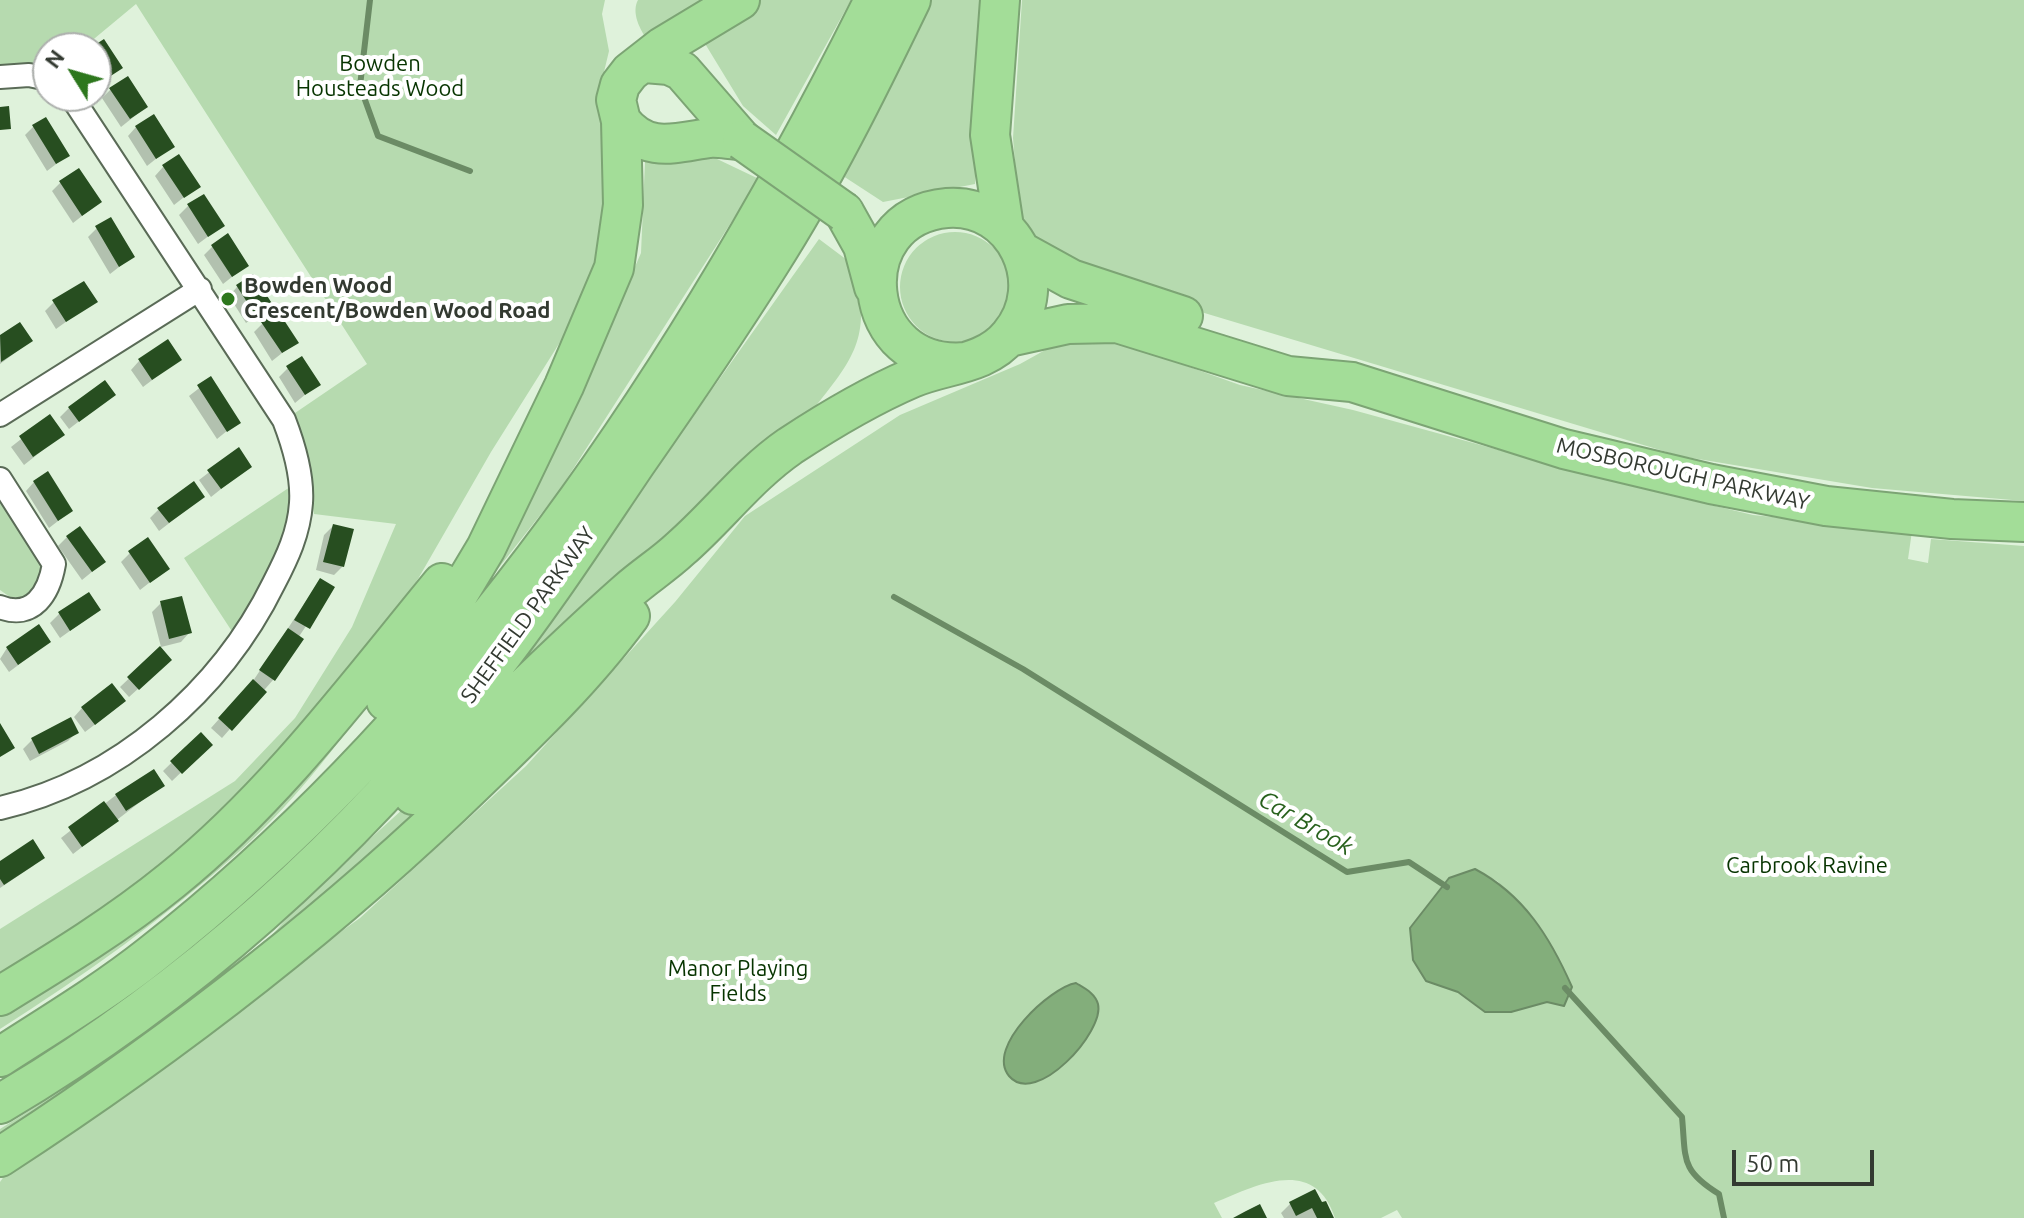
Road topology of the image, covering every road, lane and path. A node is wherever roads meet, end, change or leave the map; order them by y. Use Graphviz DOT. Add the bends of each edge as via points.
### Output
graph roads {
  1 [pos="740,0"];
  2 [pos="874,0"];
  3 [pos="911,0"];
  4 [pos="1000,0"];
  5 [pos="645,63"];
  6 [pos="32,76"];
  7 [pos="0,77"];
  8 [pos="82,112"];
  9 [pos="621,121"];
  10 [pos="742,140"];
  11 [pos="844,212"];
  12 [pos="902,229"];
  13 [pos="1013,240"];
  14 [pos="874,287"];
  15 [pos="200,289"];
  16 [pos="1009,337"];
  17 [pos="966,362"];
  18 [pos="1352,382"];
  19 [pos="0,415"];
  20 [pos="0,479"];
  21 [pos="509,496"];
  22 [pos="2024,522"];
  23 [pos="680,550"];
  24 [pos="0,607"];
  25 [pos="0,808"];
  26 [pos="228,890"];
  27 [pos="235,937"];
  28 [pos="0,996"];
  29 [pos="0,1057"];
  30 [pos="0,1104"];
  31 [pos="0,1157"];
  1 -- 5 [label="highway"];
  2 -- 26 [label="highway, SHEFFIELD PARKWAY" via="737,256 580,498 357,769"];
  3 -- 27 [label="highway, SHEFFIELD PARKWAY" via="772,261 534,613 444,728 376,803"];
  4 -- 13 [label="highway" via="990,135"];
  5 -- 9 [label="highway" via="620,85 616,100"];
  5 -- 10 [label="highway" via="682,71"];
  6 -- 7 [label="street"];
  8 -- 15 [label="street"];
  9 -- 10 [label="highway" via="638,137 661,146 710,138"];
  9 -- 21 [label="highway" via="623,205 614,268"];
  10 -- 11 [label="highway, bridge"];
  11 -- 12 [label="highway" via="881,230"];
  11 -- 14 [label="highway" via="863,246"];
  12 -- 13 [label="highway" via="946,208 977,212"];
  12 -- 14 [label="highway" via="885,249"];
  13 -- 16 [label="highway" via="1027,266 1029,296"];
  13 -- 18 [label="highway, MOSBOROUGH PARKWAY" via="1045,267 1085,284 1322,360"];
  14 -- 17 [label="highway" via="884,320 897,338 936,360"];
  15 -- 19 [label="street"];
  15 -- 25 [label="street" via="284,420 295,449 301,502 293,545 260,613 216,674 166,724 100,768 31,801"];
  16 -- 17 [label="highway"];
  16 -- 18 [label="highway, MOSBOROUGH PARKWAY" via="1068,324 1117,323 1288,376"];
  17 -- 23 [label="highway" via="914,377 789,447 743,484"];
  18 -- 22 [label="highway, MOSBOROUGH PARKWAY" via="1564,449 1711,484 1826,506"];
  20 -- 24 [label="street" via="54,564 50,587 40,602 21,611"];
  21 -- 26 [label="highway" via="486,548 437,630 348,756"];
  21 -- 28 [label="highway" via="291,766 173,879 87,943"];
  23 -- 27 [label="highway" via="629,591 357,848"];
  23 -- 31 [label="highway" via="612,641 436,821 193,1025"];
  26 -- 29 [label="highway, SHEFFIELD PARKWAY" via="148,957"];
  27 -- 30 [label="highway, SHEFFIELD PARKWAY" via="118,1027"];
}
